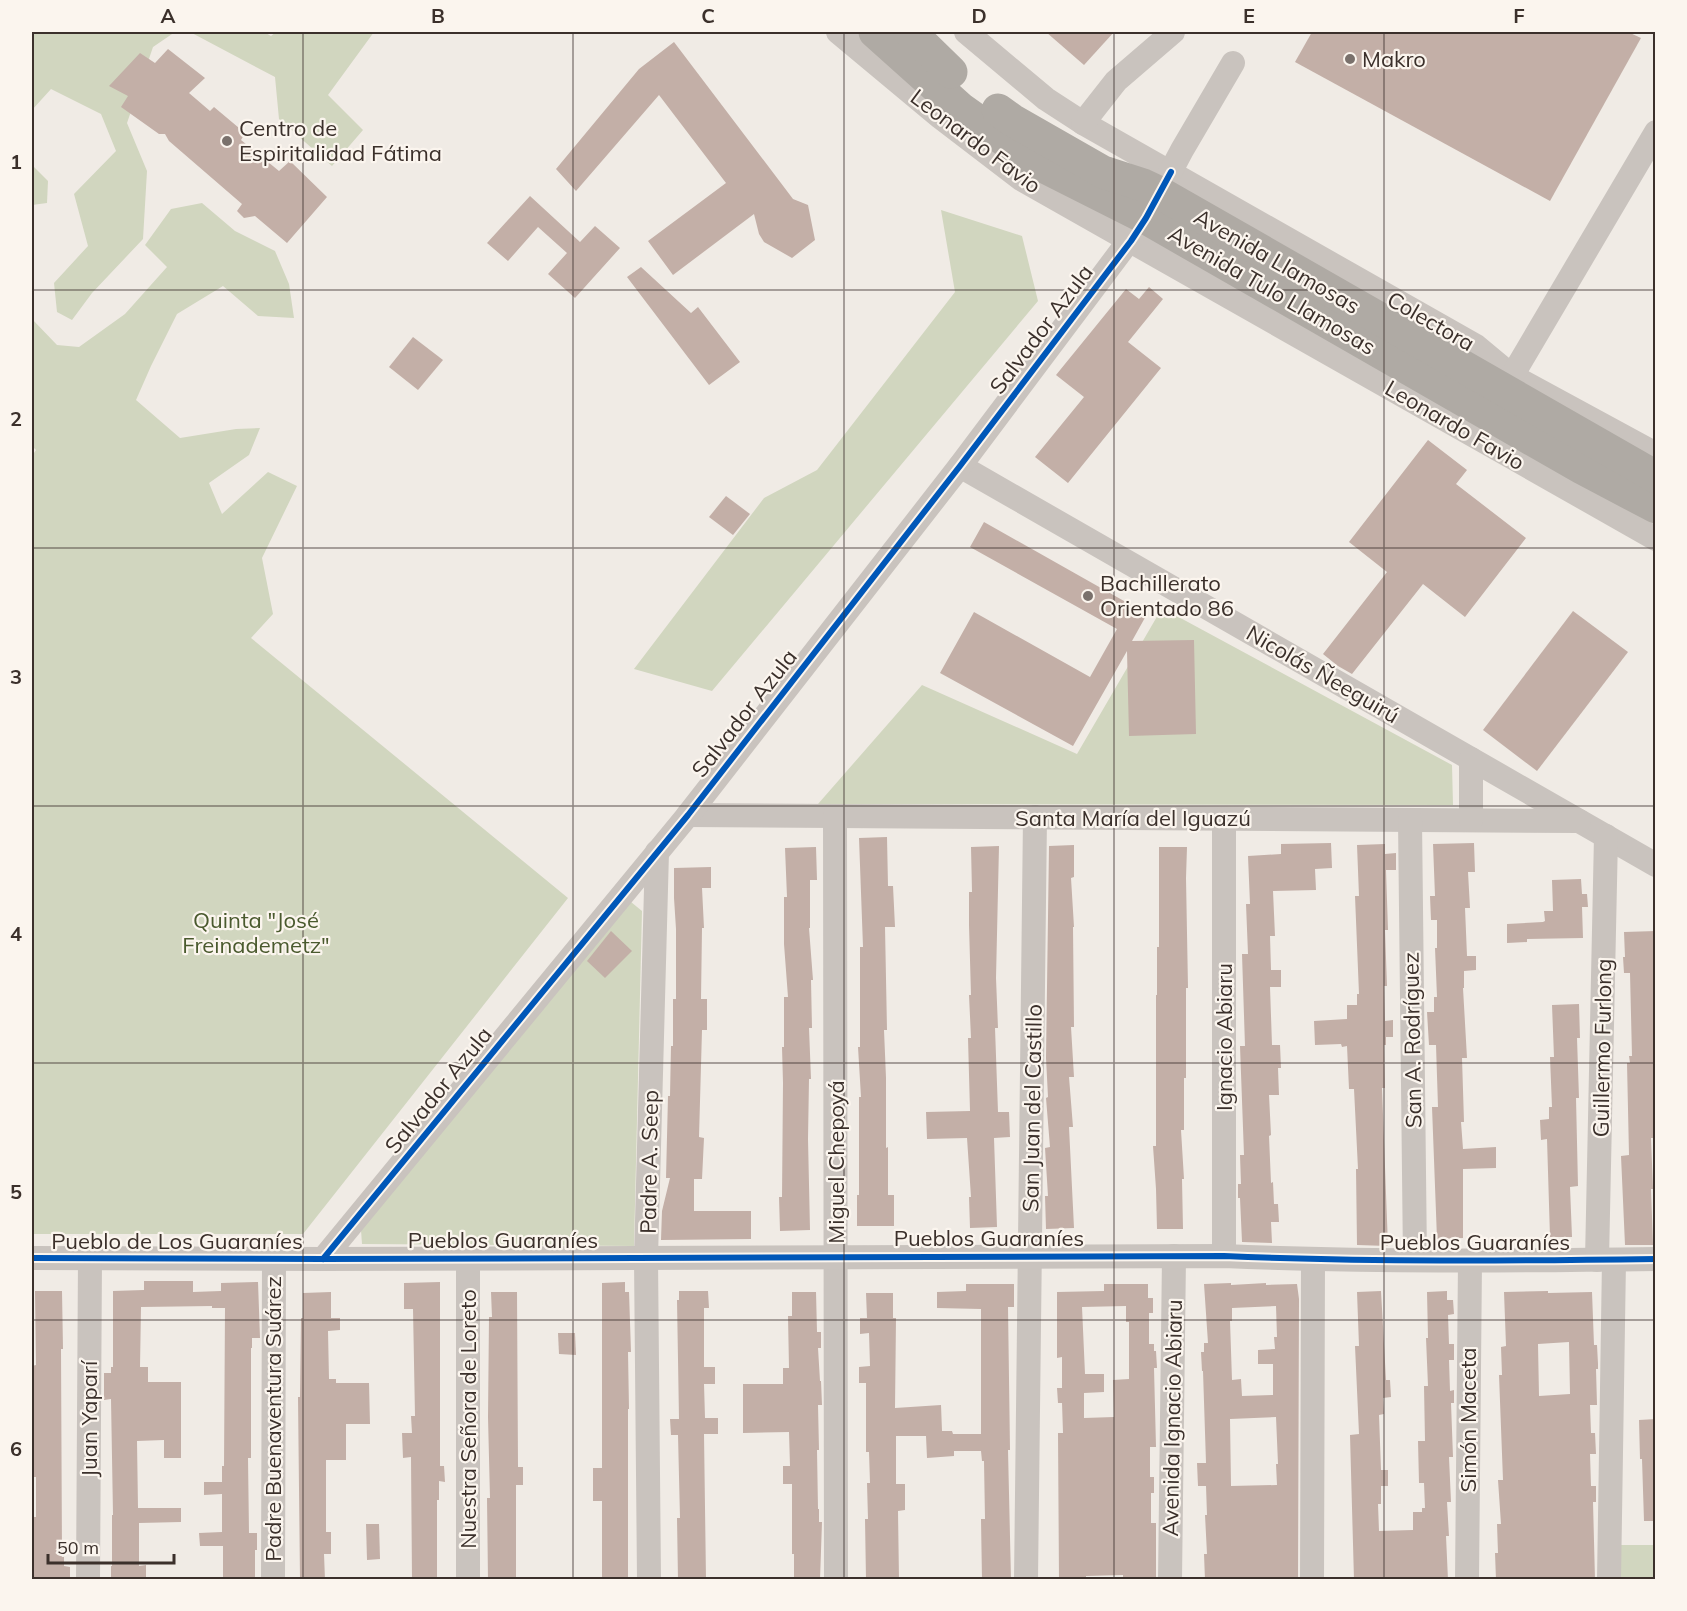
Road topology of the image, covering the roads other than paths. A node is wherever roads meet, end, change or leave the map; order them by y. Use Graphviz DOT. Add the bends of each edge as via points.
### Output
graph roads {
  1 [pos="838,32"];
  2 [pos="875,32"];
  3 [pos="910,32"];
  4 [pos="966,32"];
  5 [pos="1173,32"];
  6 [pos="1233,63"];
  7 [pos="1083,123"];
  8 [pos="1656,132"];
  9 [pos="1152,206"];
  10 [pos="1512,376"];
  11 [pos="1656,454"];
  12 [pos="960,466"];
  13 [pos="1656,477"];
  14 [pos="1656,507"];
  15 [pos="1656,539"];
  16 [pos="1471,759"];
  17 [pos="688,815"];
  18 [pos="835,816"];
  19 [pos="1035,817"];
  20 [pos="1224,819"];
  21 [pos="1410,820"];
  22 [pos="1471,820"];
  23 [pos="1579,821"];
  24 [pos="1606,836"];
  25 [pos="657,852"];
  26 [pos="1656,865"];
  27 [pos="1030,1256"];
  28 [pos="1174,1256"];
  29 [pos="1224,1256"];
  30 [pos="837,1257"];
  31 [pos="32,1258"];
  32 [pos="90,1258"];
  33 [pos="468,1258"];
  34 [pos="646,1258"];
  35 [pos="274,1259"];
  36 [pos="323,1259"];
  37 [pos="1313,1259"];
  38 [pos="1656,1259"];
  39 [pos="1415,1260"];
  40 [pos="1606,1260"];
  41 [pos="1470,1261"];
  42 [pos="88,1580"];
  43 [pos="273,1580"];
  44 [pos="468,1580"];
  45 [pos="649,1580"];
  46 [pos="836,1580"];
  47 [pos="1026,1580"];
  48 [pos="1170,1580"];
  49 [pos="1312,1580"];
  50 [pos="1467,1580"];
  51 [pos="1609,1580"];
  1 -- 9 [label="street, Leonardo Favio" via="1021,179"];
  2 -- 9 [label="highway, Avenida Tulo Llamosas" via="961,109 1037,163"];
  3 -- 9 [label="highway, Avenida Llamosas" via="967,87 1012,120 1103,172 1143,185"];
  4 -- 7 [label="street, Colectora" via="1046,99"];
  5 -- 7 [label="street" via="1116,81"];
  6 -- 9 [label="street, Salvador Azula"];
  7 -- 9 [label="street, Colectora"];
  8 -- 10 [label="street"];
  9 -- 10 [label="street, Colectora" via="1476,346"];
  9 -- 12 [label="street, Salvador Azula"];
  9 -- 13 [label="highway, Avenida Llamosas"];
  9 -- 14 [label="highway, Avenida Tulo Llamosas" via="1572,462"];
  9 -- 15 [label="street, Leonardo Favio"];
  10 -- 11 [label="street, Colectora"];
  12 -- 16 [label="street, Nicolás Ñeeguirú"];
  12 -- 17 [label="street, Salvador Azula"];
  16 -- 22 [label="street"];
  16 -- 23 [label="street, Nicolás Ñeeguirú"];
  17 -- 18 [label="street, Santa María del Iguazú"];
  17 -- 25 [label="street, Salvador Azula"];
  18 -- 19 [label="street, Santa María del Iguazú"];
  18 -- 30 [label="street, Miguel Chepoyá"];
  19 -- 20 [label="street, Santa María del Iguazú"];
  19 -- 27 [label="street, San Juan del Castillo"];
  20 -- 21 [label="street, Santa María del Iguazú"];
  20 -- 29 [label="street, Ignacio Abiaru"];
  21 -- 22 [label="street, Santa María del Iguazú"];
  21 -- 39 [label="street, San A. Rodríguez"];
  22 -- 23 [label="street, Santa María del Iguazú"];
  23 -- 24 [label="street, Nicolás Ñeeguirú"];
  24 -- 26 [label="street, Nicolás Ñeeguirú"];
  24 -- 40 [label="street, Guillermo Furlong"];
  25 -- 34 [label="street, Padre A. Seep"];
  25 -- 36 [label="street, Salvador Azula"];
  27 -- 28 [label="street, Pueblos Guaraníes"];
  27 -- 30 [label="street, Pueblos Guaraníes"];
  27 -- 47 [label="street, San Juan del Castillo"];
  28 -- 29 [label="street, Pueblos Guaraníes"];
  28 -- 48 [label="street, Avenida Ignacio Abiaru"];
  29 -- 37 [label="street, Pueblos Guaraníes"];
  30 -- 34 [label="street, Pueblos Guaraníes"];
  30 -- 46 [label="street, Miguel Chepoyá"];
  31 -- 32 [label="street, Pueblo de Los Guaraníes"];
  32 -- 35 [label="street, Pueblo de Los Guaraníes"];
  32 -- 42 [label="street, Juan Yaparí"];
  33 -- 34 [label="street, Pueblos Guaraníes"];
  33 -- 36 [label="street, Pueblos Guaraníes"];
  33 -- 44 [label="street, Nuestra Señora de Loreto"];
  34 -- 45 [label="street, Padre A. Seep"];
  35 -- 36 [label="street, Pueblo de Los Guaraníes"];
  35 -- 43 [label="street, Padre Buenaventura Suárez"];
  37 -- 39 [label="street, Pueblos Guaraníes"];
  37 -- 49 [label="street"];
  38 -- 40 [label="street, Pueblos Guaraníes"];
  39 -- 41 [label="street, Pueblos Guaraníes"];
  40 -- 41 [label="street, Pueblos Guaraníes"];
  40 -- 51 [label="street, Guillermo Furlong"];
  41 -- 50 [label="street, Simón Maceta"];
}
